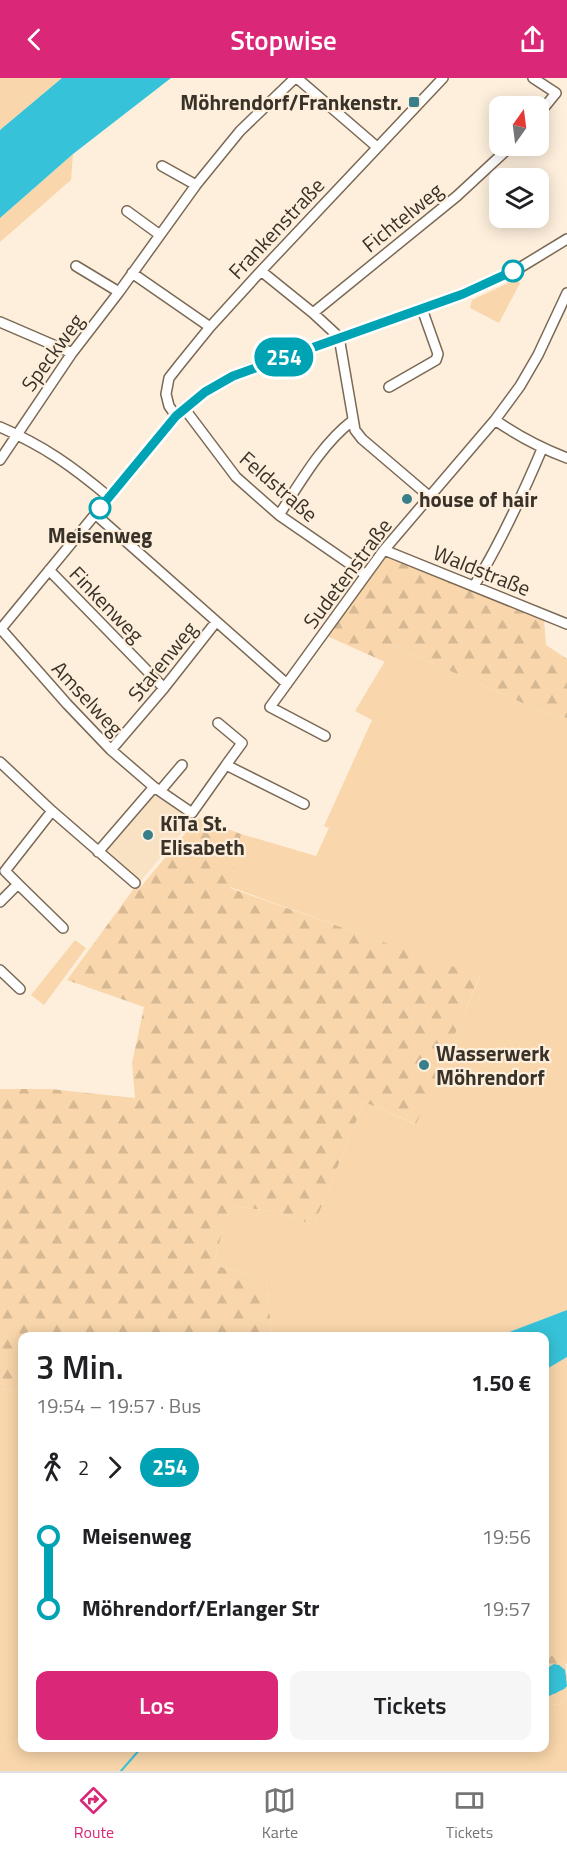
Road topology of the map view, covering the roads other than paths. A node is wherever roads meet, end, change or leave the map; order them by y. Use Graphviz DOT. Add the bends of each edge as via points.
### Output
graph roads {
  1 [pos="296,78"];
  2 [pos="443,78"];
  3 [pos="533,78"];
  4 [pos="549,102"];
  5 [pos="377,147"];
  6 [pos="500,156"];
  7 [pos="162,166"];
  8 [pos="196,185"];
  9 [pos="127,211"];
  10 [pos="160,235"];
  11 [pos="567,239"];
  12 [pos="76,266"];
  13 [pos="261,271"];
  14 [pos="132,273"];
  15 [pos="119,292"];
  16 [pos="567,292"];
  17 [pos="422,309"];
  18 [pos="313,313"];
  19 [pos="0,322"];
  20 [pos="210,327"];
  21 [pos="339,337"];
  22 [pos="72,353"];
  23 [pos="388,387"];
  24 [pos="184,408"];
  25 [pos="176,416"];
  26 [pos="495,420"];
  27 [pos="352,422"];
  28 [pos="0,427"];
  29 [pos="16,434"];
  30 [pos="542,448"];
  31 [pos="567,458"];
  32 [pos="0,460"];
  33 [pos="109,497"];
  34 [pos="430,497"];
  35 [pos="95,514"];
  36 [pos="279,515"];
  37 [pos="384,550"];
  38 [pos="49,570"];
  39 [pos="366,575"];
  40 [pos="474,585"];
  41 [pos="216,622"];
  42 [pos="567,624"];
  43 [pos="1,630"];
  44 [pos="287,684"];
  45 [pos="164,688"];
  46 [pos="218,723"];
  47 [pos="326,736"];
  48 [pos="111,750"];
  49 [pos="0,762"];
  50 [pos="182,765"];
  51 [pos="226,765"];
  52 [pos="157,789"];
  53 [pos="304,804"];
  54 [pos="52,811"];
  55 [pos="98,852"];
  56 [pos="135,883"];
  57 [pos="18,884"];
  58 [pos="0,903"];
  59 [pos="63,928"];
  60 [pos="0,970"];
  61 [pos="20,989"];
  1 -- 5 [label="street"];
  1 -- 8 [label="street, Speckweg" via="240,131"];
  2 -- 5 [label="street, Frankenstraße"];
  3 -- 4 [label="street" via="556,93"];
  5 -- 13 [label="street, Frankenstraße"];
  6 -- 18 [label="street, Fichtelweg"];
  7 -- 8 [label="street"];
  8 -- 10 [label="street, Speckweg"];
  9 -- 10 [label="street"];
  10 -- 14 [label="street, Speckweg"];
  11 -- 17 [label="street" via="496,280"];
  12 -- 15 [label="street"];
  13 -- 18 [label="street"];
  13 -- 20 [label="street, Frankenstraße"];
  14 -- 15 [label="street, Speckweg"];
  14 -- 20 [label="street"];
  15 -- 22 [label="street, Speckweg"];
  16 -- 26 [label="street, Sudetenstraße" via="538,355"];
  17 -- 21 [label="street"];
  17 -- 23 [label="street" via="438,357"];
  18 -- 21 [label="street"];
  19 -- 22 [label="street"];
  20 -- 25 [label="street, Frankenstraße" via="169,378 165,394"];
  21 -- 24 [label="street" via="233,376"];
  21 -- 27 [label="street"];
  22 -- 29 [label="street, Speckweg"];
  24 -- 25 [label="street"];
  24 -- 36 [label="street, Feldstraße" via="236,477"];
  25 -- 33 [label="street"];
  26 -- 30 [label="street"];
  26 -- 34 [label="street, Sudetenstraße"];
  27 -- 34 [label="street" via="362,439"];
  27 -- 36 [label="street" via="326,447"];
  28 -- 29 [label="street"];
  29 -- 32 [label="street, Speckweg"];
  29 -- 33 [label="street" via="58,456"];
  30 -- 31 [label="street"];
  30 -- 40 [label="street" via="508,524"];
  33 -- 35 [label="street"];
  34 -- 37 [label="street, Sudetenstraße"];
  35 -- 38 [label="street"];
  35 -- 41 [label="street"];
  36 -- 39 [label="street, Feldstraße"];
  37 -- 39 [label="street, Sudetenstraße"];
  37 -- 40 [label="street, Waldstraße"];
  38 -- 43 [label="street"];
  38 -- 45 [label="street, Finkenweg"];
  39 -- 44 [label="street, Sudetenstraße"];
  40 -- 42 [label="street, Waldstraße"];
  41 -- 44 [label="street"];
  41 -- 45 [label="street, Starenweg"];
  43 -- 48 [label="street, Amselweg"];
  44 -- 47 [label="street, Sudetenstraße" via="270,707"];
  45 -- 48 [label="street, Starenweg"];
  46 -- 51 [label="street, Amselweg" via="242,743"];
  48 -- 52 [label="street, Amselweg"];
  49 -- 54 [label="street"];
  50 -- 52 [label="street"];
  51 -- 52 [label="street, Amselweg" via="192,813"];
  51 -- 53 [label="street"];
  52 -- 55 [label="street"];
  54 -- 55 [label="street"];
  54 -- 57 [label="street" via="5,871"];
  55 -- 56 [label="street"];
  57 -- 58 [label="street"];
  57 -- 59 [label="street"];
  60 -- 61 [label="street"];
}
